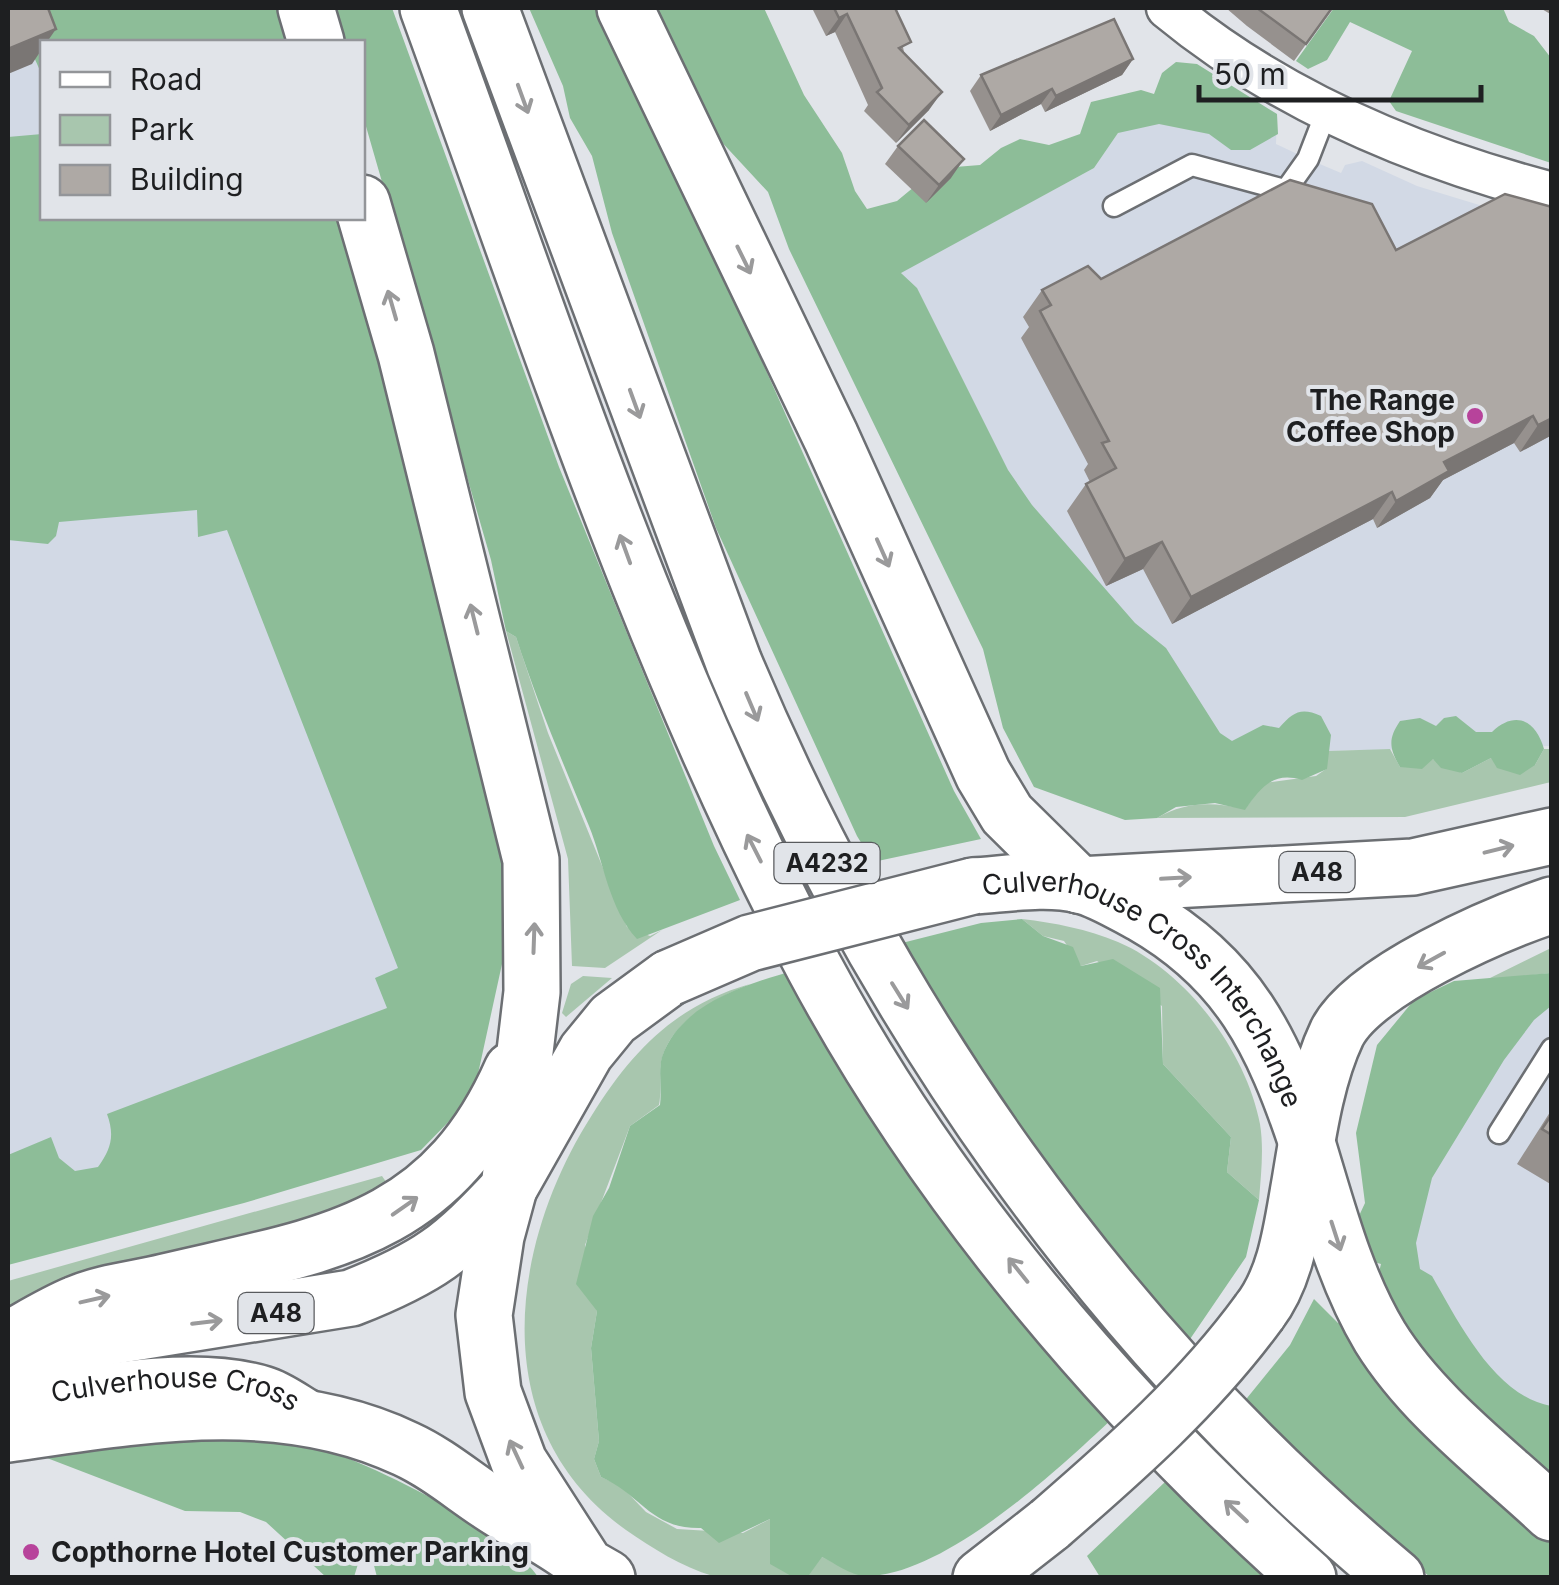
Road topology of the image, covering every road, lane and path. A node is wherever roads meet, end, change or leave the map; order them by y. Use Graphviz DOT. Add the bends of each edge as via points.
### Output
graph roads {
  1 [pos="306,8"];
  2 [pos="428,8"];
  3 [pos="490,8"];
  4 [pos="625,8"];
  5 [pos="1167,8"];
  6 [pos="315,40"];
  7 [pos="1327,110"];
  8 [pos="1286,190"];
  9 [pos="1552,192"];
  10 [pos="1320,199"];
  11 [pos="1114,206"];
  12 [pos="365,213"];
  13 [pos="1552,836"];
  14 [pos="1079,885"];
  15 [pos="1552,905"];
  16 [pos="527,1035"];
  17 [pos="1552,1049"];
  18 [pos="1499,1133"];
  19 [pos="1307,1143"];
  20 [pos="509,1188"];
  21 [pos="8,1340"];
  22 [pos="8,1354"];
  23 [pos="8,1400"];
  24 [pos="336,1425"];
  25 [pos="8,1434"];
  26 [pos="1552,1514"];
  27 [pos="595,1574"];
  28 [pos="981,1578"];
  29 [pos="1308,1578"];
  30 [pos="1396,1578"];
  1 -- 6 [label="main road"];
  29 -- 2 [label="main road, A4232, one-way" via="1143,1417 998,1245 816,972 716,769 642,595"];
  3 -- 30 [label="main road, A4232, one-way" via="734,663 774,758 888,977 1036,1199 1129,1315 1261,1456"];
  4 -- 14 [label="main road, one-way" via="983,774 1017,826"];
  5 -- 7 [label="street" via="1222,50"];
  7 -- 8 [label="lane" via="1308,159"];
  7 -- 9 [label="street" via="1445,160"];
  8 -- 10 [label="lane"];
  8 -- 11 [label="lane" via="1192,165"];
  16 -- 12 [label="main road, one-way" via="535,922 531,860"];
  14 -- 13 [label="main road, A48, one-way" via="1413,867"];
  14 -- 19 [label="main road, Culverhouse Cross Interchange" via="1178,935 1209,961 1258,1024 1286,1078"];
  14 -- 20 [label="main road, Culverhouse Cross Interchange, bridge" via="973,886 750,943 669,978 613,1018 586,1052"];
  15 -- 19 [label="main road, one-way" via="1428,960 1357,1008 1329,1054"];
  16 -- 20 [label="main road"];
  21 -- 16 [label="main road, one-way" via="78,1303 342,1238 396,1213 439,1181 479,1132"];
  17 -- 18 [label="lane"];
  19 -- 26 [label="main road, one-way" via="1340,1250 1380,1337 1429,1397"];
  19 -- 28 [label="main road, Culverhouse Cross Interchange, bridge" via="1284,1262 1232,1349 1166,1420"];
  22 -- 20 [label="main road, A48, one-way" via="352,1298 453,1248"];
  27 -- 20 [label="main road, Culverhouse Cross Interchange, one-way" via="519,1462 493,1392 484,1315"];
  23 -- 24 [label="street, Culverhouse Cross" via="102,1386 229,1379 268,1387"];
  24 -- 25 [label="main road" via="270,1411 212,1410"];
  24 -- 27 [label="main road" via="423,1458"];
}
